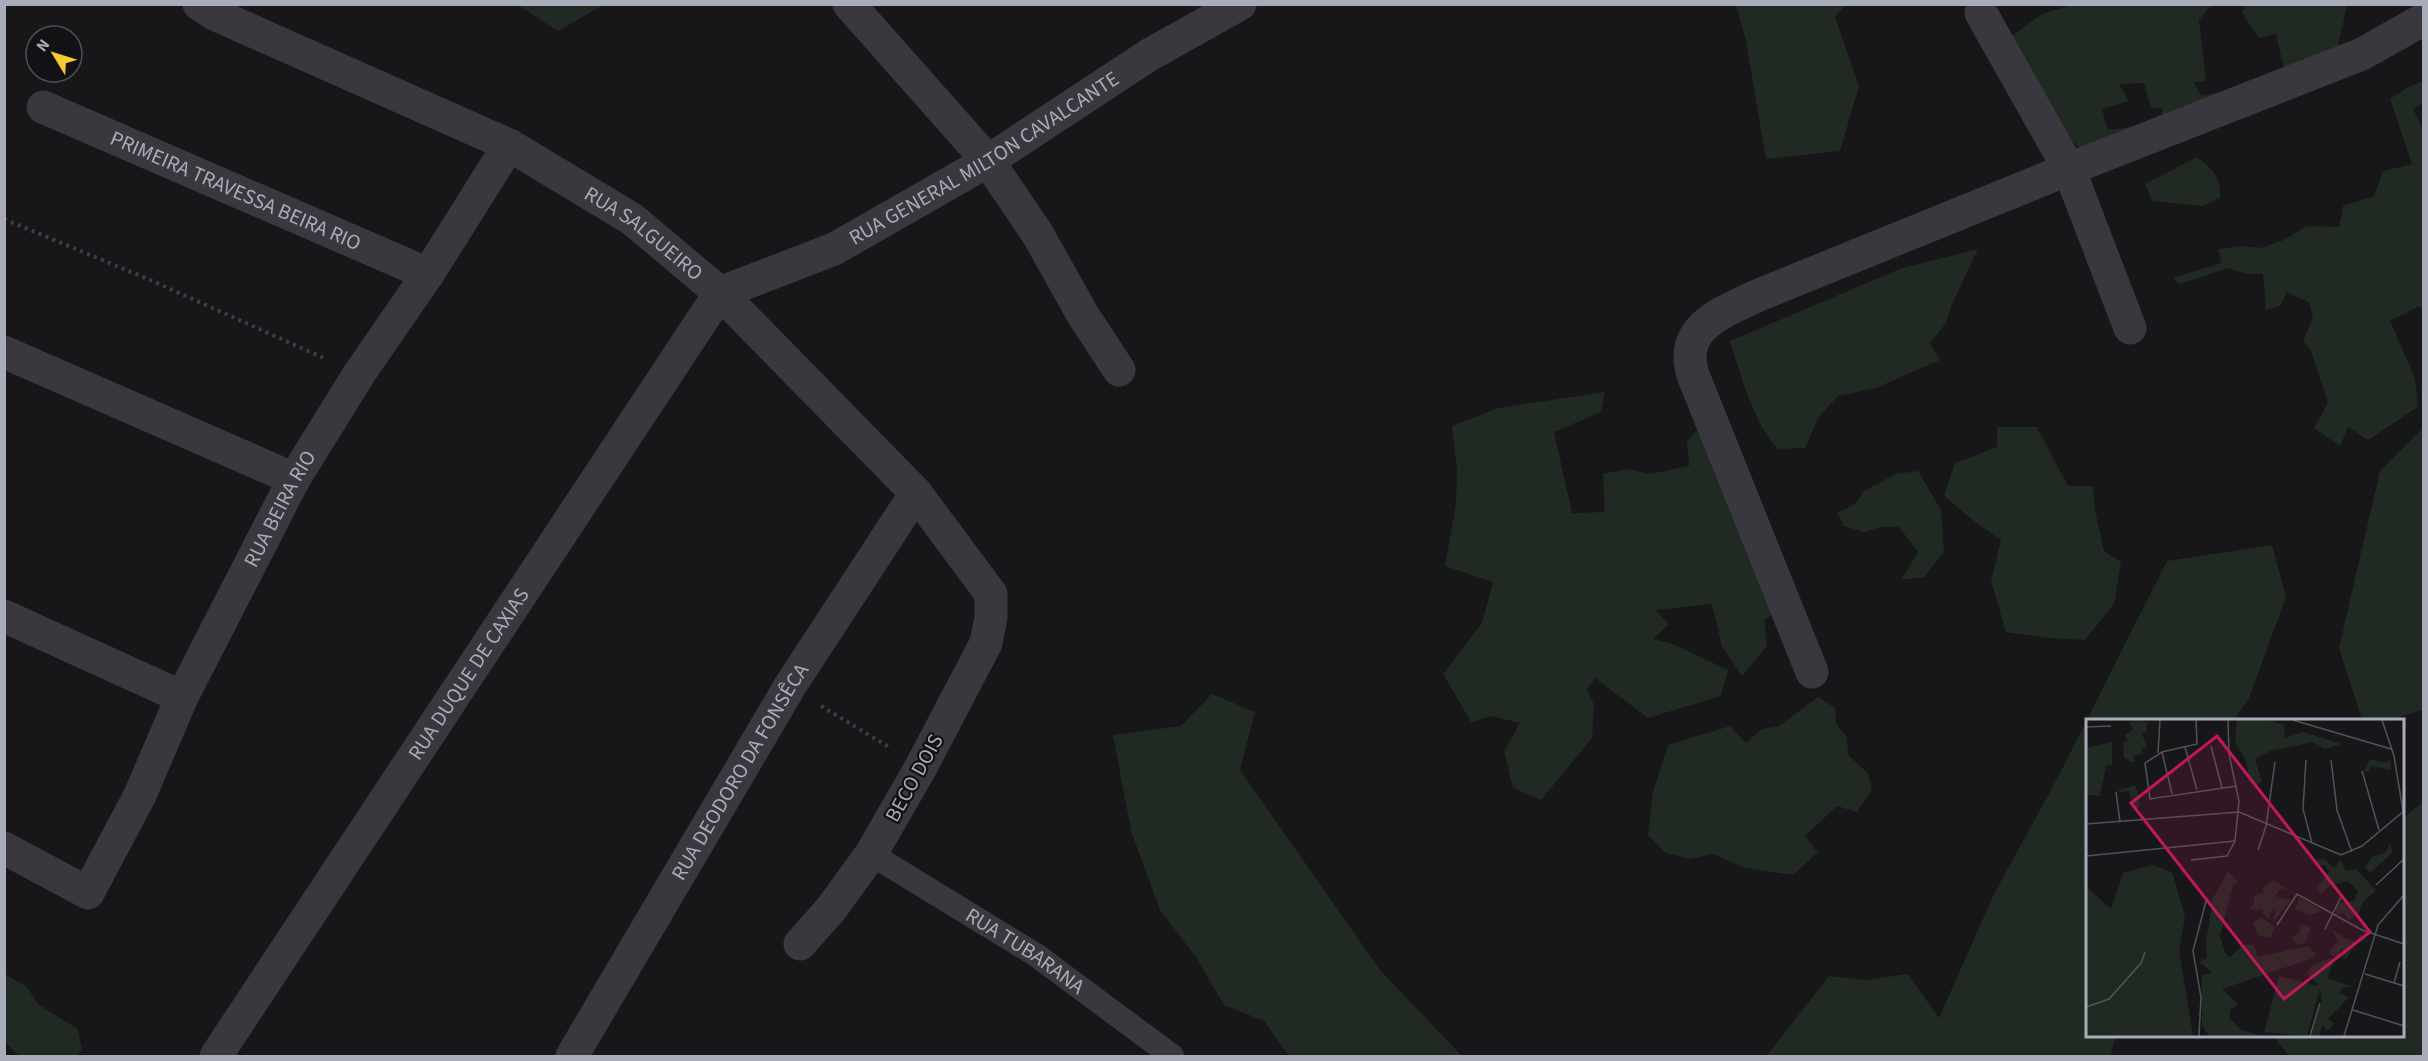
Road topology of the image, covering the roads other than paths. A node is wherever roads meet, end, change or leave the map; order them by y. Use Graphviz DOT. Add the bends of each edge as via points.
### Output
graph roads {
  1 [pos="199,4"];
  2 [pos="849,4"];
  3 [pos="1240,4"];
  4 [pos="1981,13"];
  5 [pos="2424,19"];
  6 [pos="43,107"];
  7 [pos="509,145"];
  8 [pos="988,161"];
  9 [pos="2069,169"];
  10 [pos="428,274"];
  11 [pos="720,293"];
  12 [pos="2130,328"];
  13 [pos="4,352"];
  14 [pos="1119,370"];
  15 [pos="294,479"];
  16 [pos="916,493"];
  17 [pos="991,594"];
  18 [pos="4,616"];
  19 [pos="1812,672"];
  20 [pos="182,697"];
  21 [pos="4,848"];
  22 [pos="871,854"];
  23 [pos="800,944"];
  24 [pos="216,1056"];
  25 [pos="572,1056"];
  26 [pos="1172,1056"];
  1 -- 7 [label="street, RUA SALGUEIRO"];
  2 -- 8 [label="street"];
  3 -- 8 [label="street, RUA GENERAL MILTON CAVALCANTE" via="1149,55"];
  4 -- 9 [label="street"];
  5 -- 9 [label="street" via="2362,54"];
  6 -- 10 [label="street, PRIMEIRA TRAVESSA BEIRA RIO"];
  7 -- 10 [label="street, RUA BEIRA RIO"];
  7 -- 11 [label="street, RUA SALGUEIRO" via="632,219"];
  8 -- 11 [label="street, RUA GENERAL MILTON CAVALCANTE" via="834,249"];
  8 -- 14 [label="street" via="1037,232"];
  9 -- 12 [label="street"];
  9 -- 19 [label="street" via="1759,295 1712,318 1697,332 1689,349 1693,375"];
  10 -- 15 [label="street, RUA BEIRA RIO" via="359,374"];
  11 -- 16 [label="street, RUA SALGUEIRO"];
  11 -- 24 [label="street, RUA DUQUE DE CAXIAS"];
  13 -- 15 [label="street"];
  15 -- 20 [label="street, RUA BEIRA RIO"];
  16 -- 17 [label="street, RUA SALGUEIRO"];
  16 -- 25 [label="street, RUA DEODORO DA FONSÊCA" via="789,686"];
  17 -- 22 [label="street, BECO DOIS" via="986,643"];
  18 -- 20 [label="street"];
  20 -- 21 [label="street, RUA BEIRA RIO" via="140,795 88,893"];
  22 -- 23 [label="street, BECO DOIS"];
  22 -- 26 [label="lane, RUA TUBARANA" via="1036,955"];
}
